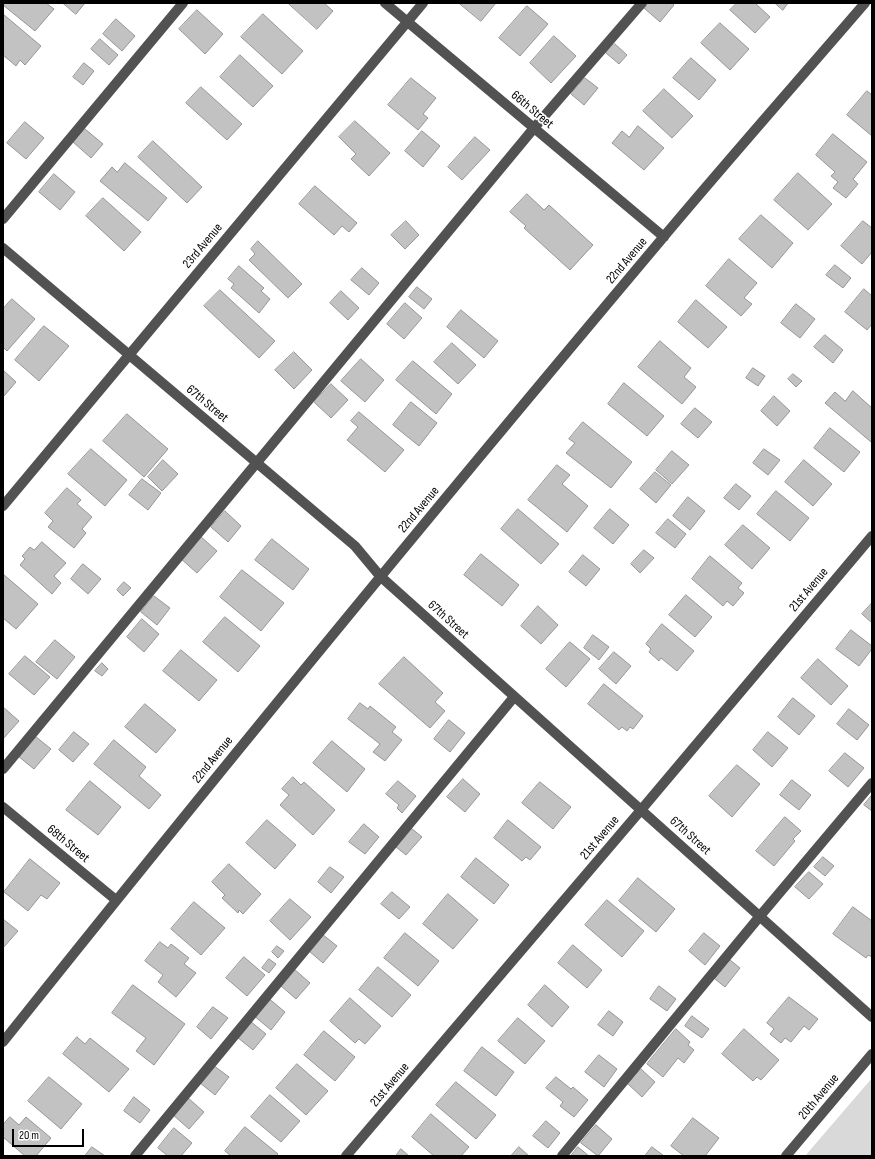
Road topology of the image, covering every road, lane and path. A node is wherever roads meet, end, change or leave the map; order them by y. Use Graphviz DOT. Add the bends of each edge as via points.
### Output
graph roads {
  1 [pos="183,3"];
  2 [pos="385,3"];
  3 [pos="423,3"];
  4 [pos="642,3"];
  5 [pos="865,3"];
  6 [pos="407,22"];
  7 [pos="534,128"];
  8 [pos="3,219"];
  9 [pos="664,237"];
  10 [pos="3,248"];
  11 [pos="129,355"];
  12 [pos="257,464"];
  13 [pos="3,506"];
  14 [pos="872,536"];
  15 [pos="380,576"];
  16 [pos="514,697"];
  17 [pos="3,769"];
  18 [pos="872,782"];
  19 [pos="3,807"];
  20 [pos="641,810"];
  21 [pos="116,900"];
  22 [pos="760,916"];
  23 [pos="872,1017"];
  24 [pos="3,1042"];
  25 [pos="872,1054"];
  26 [pos="135,1156"];
  27 [pos="346,1156"];
  28 [pos="562,1156"];
  29 [pos="786,1156"];
  1 -- 8 [label="street"];
  2 -- 6 [label="street, 66th Street"];
  3 -- 6 [label="street, 23rd Avenue"];
  4 -- 7 [label="street"];
  5 -- 9 [label="street, 22nd Avenue"];
  6 -- 7 [label="street, 66th Street"];
  6 -- 11 [label="street, 23rd Avenue"];
  7 -- 9 [label="street, 66th Street"];
  7 -- 12 [label="street"];
  9 -- 15 [label="street, 22nd Avenue"];
  10 -- 11 [label="street, 67th Street"];
  11 -- 12 [label="street, 67th Street"];
  11 -- 13 [label="street, 23rd Avenue"];
  12 -- 15 [label="street, 67th Street" via="355,546"];
  12 -- 17 [label="street"];
  14 -- 20 [label="street, 21st Avenue"];
  15 -- 16 [label="street, 67th Street"];
  15 -- 21 [label="street, 22nd Avenue"];
  16 -- 20 [label="street, 67th Street"];
  16 -- 26 [label="street"];
  18 -- 22 [label="street"];
  19 -- 21 [label="street, 68th Street"];
  20 -- 22 [label="street, 67th Street"];
  20 -- 27 [label="street, 21st Avenue"];
  21 -- 24 [label="street, 22nd Avenue"];
  22 -- 23 [label="street, 67th Street"];
  22 -- 28 [label="street"];
  25 -- 29 [label="street, 20th Avenue"];
}
